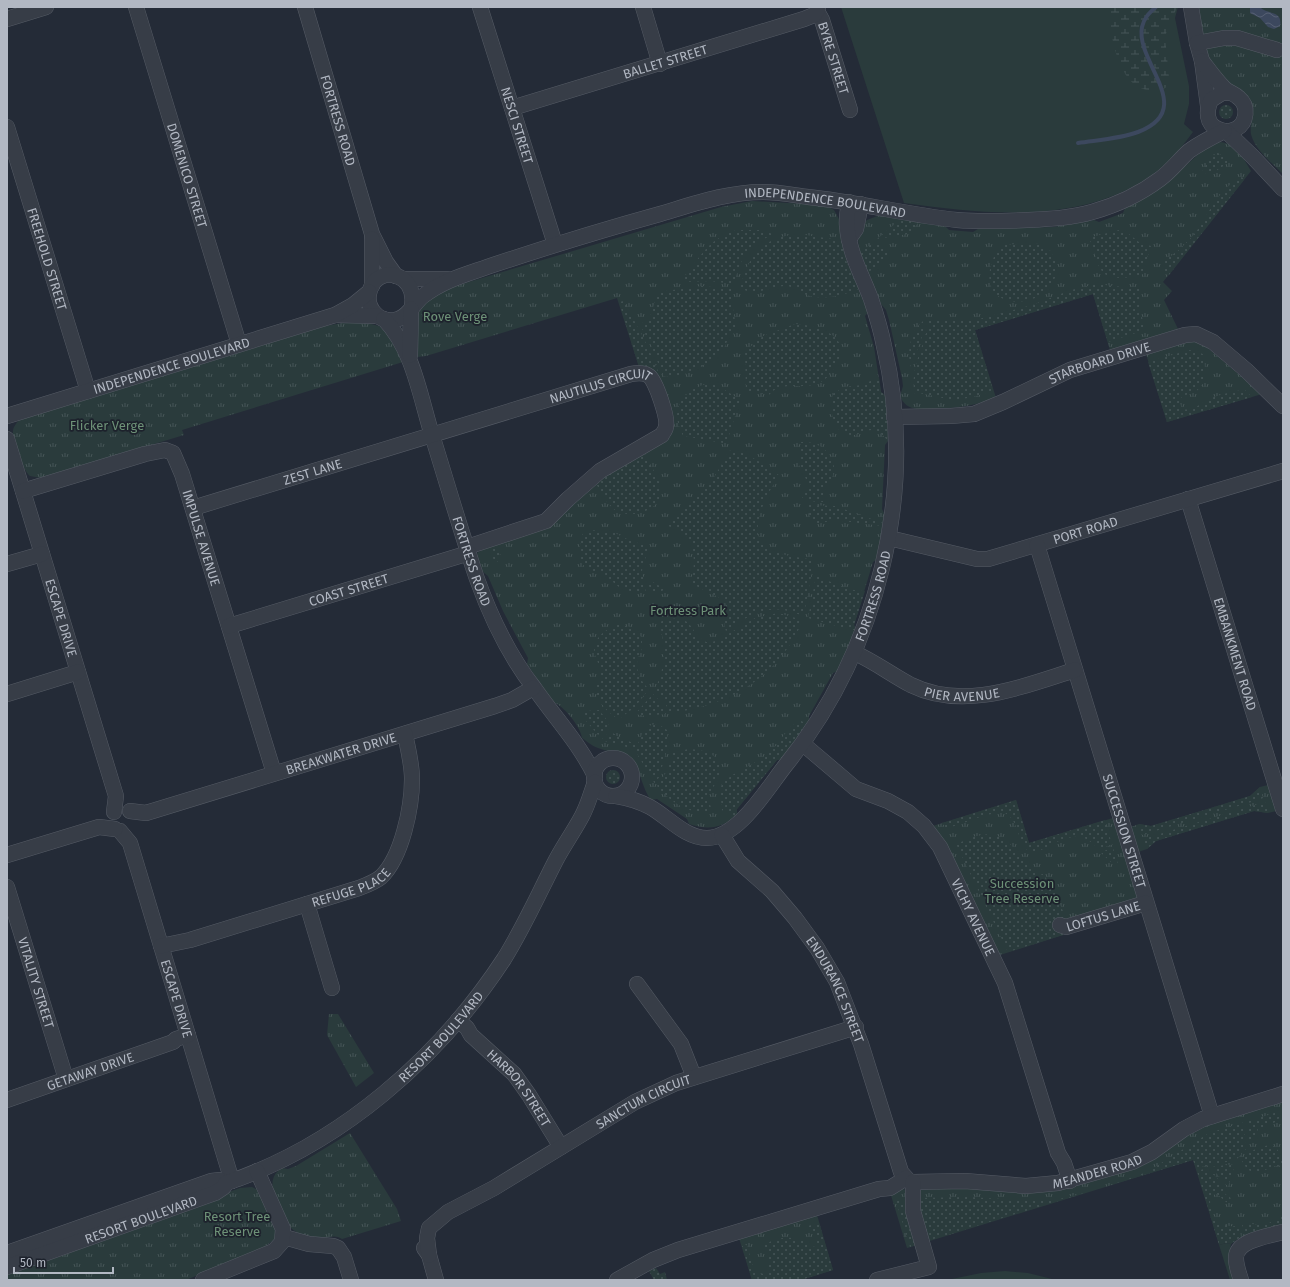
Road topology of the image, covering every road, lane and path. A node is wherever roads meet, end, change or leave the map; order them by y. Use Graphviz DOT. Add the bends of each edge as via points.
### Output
graph roads {
  1 [pos="46,7"];
  2 [pos="136,7"];
  3 [pos="305,7"];
  4 [pos="480,7"];
  5 [pos="643,7"];
  6 [pos="817,9"];
  7 [pos="1192,13"];
  8 [pos="7,19"];
  9 [pos="1197,43"];
  10 [pos="1277,50"];
  11 [pos="1202,61"];
  12 [pos="660,64"];
  13 [pos="1229,93"];
  14 [pos="512,108"];
  15 [pos="850,110"];
  16 [pos="1208,110"];
  17 [pos="1244,120"];
  18 [pos="7,127"];
  19 [pos="1226,132"];
  20 [pos="1191,150"];
  21 [pos="1253,157"];
  22 [pos="1283,189"];
  23 [pos="855,203"];
  24 [pos="372,234"];
  25 [pos="555,244"];
  26 [pos="399,277"];
  27 [pos="452,279"];
  28 [pos="370,289"];
  29 [pos="411,307"];
  30 [pos="335,315"];
  31 [pos="380,318"];
  32 [pos="239,344"];
  33 [pos="410,362"];
  34 [pos="88,391"];
  35 [pos="1283,406"];
  36 [pos="7,416"];
  37 [pos="894,417"];
  38 [pos="432,435"];
  39 [pos="7,439"];
  40 [pos="1282,471"];
  41 [pos="23,491"];
  42 [pos="1188,499"];
  43 [pos="193,508"];
  44 [pos="889,538"];
  45 [pos="1037,545"];
  46 [pos="468,550"];
  47 [pos="42,554"];
  48 [pos="7,564"];
  49 [pos="229,626"];
  50 [pos="855,653"];
  51 [pos="1075,670"];
  52 [pos="78,672"];
  53 [pos="533,688"];
  54 [pos="7,694"];
  55 [pos="405,734"];
  56 [pos="575,740"];
  57 [pos="803,744"];
  58 [pos="612,758"];
  59 [pos="274,773"];
  60 [pos="632,778"];
  61 [pos="595,779"];
  62 [pos="1280,787"];
  63 [pos="613,796"];
  64 [pos="651,808"];
  65 [pos="1283,809"];
  66 [pos="582,816"];
  67 [pos="123,820"];
  68 [pos="722,835"];
  69 [pos="7,855"];
  70 [pos="7,887"];
  71 [pos="1146,903"];
  72 [pos="307,904"];
  73 [pos="1060,925"];
  74 [pos="162,948"];
  75 [pos="637,984"];
  76 [pos="332,988"];
  77 [pos="456,1023"];
  78 [pos="856,1028"];
  79 [pos="189,1037"];
  80 [pos="694,1077"];
  81 [pos="66,1079"];
  82 [pos="1283,1094"];
  83 [pos="7,1100"];
  84 [pos="1212,1116"];
  85 [pos="561,1147"];
  86 [pos="257,1171"];
  87 [pos="907,1177"];
  88 [pos="232,1181"];
  89 [pos="1066,1181"];
  90 [pos="196,1193"];
  91 [pos="1283,1232"];
  92 [pos="284,1237"];
  93 [pos="7,1253"];
  94 [pos="7,1267"];
  95 [pos="203,1280"];
  96 [pos="351,1280"];
  97 [pos="436,1280"];
  98 [pos="617,1280"];
  99 [pos="877,1280"];
  100 [pos="1241,1280"];
  1 -- 8 [label="street"];
  2 -- 32 [label="street, DOMENICO STREET"];
  3 -- 24 [label="street, FORTRESS ROAD"];
  4 -- 14 [label="street, NESCI STREET"];
  5 -- 12 [label="street"];
  6 -- 12 [label="street, BALLET STREET" via="814,15 804,19"];
  6 -- 15 [label="street, BYRE STREET"];
  7 -- 9 [label="street"];
  9 -- 10 [label="street" via="1237,38"];
  9 -- 11 [label="street"];
  11 -- 13 [label="street"];
  11 -- 16 [label="street"];
  12 -- 14 [label="street, BALLET STREET"];
  13 -- 16 [label="street" via="1216,96"];
  13 -- 17 [label="street" via="1244,103"];
  14 -- 25 [label="street, NESCI STREET"];
  16 -- 19 [label="street" via="1208,118 1214,127"];
  16 -- 20 [label="street, INDEPENDENCE BOULEVARD"];
  17 -- 19 [label="street" via="1238,128"];
  17 -- 21 [label="street"];
  18 -- 34 [label="street, FREEHOLD STREET"];
  19 -- 20 [label="street, INDEPENDENCE BOULEVARD"];
  19 -- 21 [label="street"];
  20 -- 23 [label="street, INDEPENDENCE BOULEVARD" via="1161,178 1127,199 1070,217 955,220"];
  21 -- 22 [label="street"];
  23 -- 25 [label="street, INDEPENDENCE BOULEVARD" via="766,192 724,196"];
  23 -- 37 [label="street, FORTRESS ROAD" via="856,229 850,239 851,250 871,299 885,348"];
  24 -- 26 [label="street, FORTRESS ROAD" via="386,262"];
  24 -- 28 [label="street, FORTRESS ROAD" via="373,265"];
  25 -- 27 [label="street, INDEPENDENCE BOULEVARD"];
  26 -- 27 [label="street, INDEPENDENCE BOULEVARD"];
  26 -- 28 [label="street" via="382,277"];
  26 -- 29 [label="street" via="412,290"];
  27 -- 29 [label="street, INDEPENDENCE BOULEVARD" via="435,287"];
  28 -- 30 [label="street, INDEPENDENCE BOULEVARD" via="353,305"];
  28 -- 31 [label="street" via="370,305"];
  29 -- 31 [label="street" via="407,314 396,320"];
  29 -- 33 [label="street, FORTRESS ROAD"];
  30 -- 31 [label="street, INDEPENDENCE BOULEVARD"];
  30 -- 32 [label="street, INDEPENDENCE BOULEVARD"];
  31 -- 33 [label="street, FORTRESS ROAD" via="392,328"];
  32 -- 34 [label="street, INDEPENDENCE BOULEVARD"];
  33 -- 38 [label="street, FORTRESS ROAD"];
  34 -- 36 [label="street, INDEPENDENCE BOULEVARD"];
  35 -- 37 [label="street, STARBOARD DRIVE" via="1230,356 1209,340 1196,334 1185,335 1070,370 974,414"];
  37 -- 44 [label="street, FORTRESS ROAD" via="895,486"];
  38 -- 43 [label="street, ZEST LANE"];
  38 -- 46 [label="street, FORTRESS ROAD"];
  38 -- 46 [label="street, NAUTILUS CIRCUIT" via="631,374 646,374 656,385 666,423 662,435 600,471 546,521"];
  39 -- 41 [label="street, ESCAPE DRIVE"];
  40 -- 42 [label="street, PORT ROAD"];
  41 -- 43 [label="street, IMPULSE AVENUE" via="165,450 173,453 178,461"];
  41 -- 47 [label="street, ESCAPE DRIVE"];
  42 -- 45 [label="street, PORT ROAD"];
  42 -- 62 [label="street, EMBANKMENT ROAD"];
  43 -- 49 [label="street, IMPULSE AVENUE"];
  44 -- 45 [label="street, PORT ROAD" via="982,560"];
  44 -- 50 [label="street, FORTRESS ROAD" via="874,599"];
  45 -- 51 [label="street, SUCCESSION STREET"];
  46 -- 49 [label="street, COAST STREET"];
  46 -- 53 [label="street, FORTRESS ROAD" via="499,629"];
  47 -- 48 [label="street"];
  47 -- 52 [label="street, ESCAPE DRIVE"];
  49 -- 59 [label="street, IMPULSE AVENUE"];
  50 -- 51 [label="street, PIER AVENUE" via="911,685 933,693 959,697 988,695"];
  50 -- 57 [label="street, FORTRESS ROAD" via="834,695"];
  51 -- 71 [label="street, SUCCESSION STREET"];
  52 -- 54 [label="street"];
  52 -- 67 [label="street, ESCAPE DRIVE"];
  53 -- 55 [label="street, BREAKWATER DRIVE" via="506,703"];
  53 -- 56 [label="street, FORTRESS ROAD"];
  55 -- 59 [label="street, BREAKWATER DRIVE"];
  55 -- 72 [label="street, REFUGE PLACE" via="411,763 411,794 402,837 391,864 381,877 367,885"];
  56 -- 58 [label="street, FORTRESS ROAD"];
  56 -- 61 [label="street, FORTRESS ROAD"];
  57 -- 68 [label="street, FORTRESS ROAD" via="744,818"];
  57 -- 89 [label="street, VICHY AVENUE" via="856,789 908,812 924,826 940,847 1005,983 1058,1153 1056,1165"];
  58 -- 60 [label="street" via="627,763"];
  58 -- 61 [label="street" via="602,762 596,771"];
  59 -- 67 [label="street, BREAKWATER DRIVE"];
  60 -- 63 [label="street" via="629,788"];
  60 -- 64 [label="street, FORTRESS ROAD"];
  61 -- 63 [label="street" via="601,791"];
  61 -- 66 [label="street, RESORT BOULEVARD"];
  62 -- 65 [label="street, EMBANKMENT ROAD"];
  63 -- 64 [label="street, FORTRESS ROAD"];
  63 -- 66 [label="street, RESORT BOULEVARD"];
  64 -- 68 [label="street, FORTRESS ROAD" via="698,837"];
  66 -- 77 [label="street, RESORT BOULEVARD" via="515,940 491,978"];
  67 -- 69 [label="street, BREAKWATER DRIVE"];
  67 -- 74 [label="street, ESCAPE DRIVE"];
  68 -- 78 [label="street, ENDURANCE STREET" via="738,860 772,891 807,933 837,982"];
  70 -- 81 [label="street, VITALITY STREET"];
  71 -- 73 [label="street, LOFTUS LANE" via="1066,927"];
  71 -- 84 [label="street, SUCCESSION STREET"];
  72 -- 74 [label="street, REFUGE PLACE"];
  72 -- 76 [label="street"];
  74 -- 79 [label="street, ESCAPE DRIVE"];
  75 -- 80 [label="street" via="681,1044"];
  77 -- 85 [label="street, HARBOR STREET" via="467,1028 471,1035 506,1065 518,1079"];
  77 -- 86 [label="street, RESORT BOULEVARD" via="398,1081 363,1109 312,1143"];
  78 -- 80 [label="street, SANCTUM CIRCUIT"];
  78 -- 87 [label="street, ENDURANCE STREET"];
  79 -- 81 [label="street, GETAWAY DRIVE" via="176,1039"];
  79 -- 88 [label="street, ESCAPE DRIVE" via="224,1153 232,1162"];
  80 -- 85 [label="street, SANCTUM CIRCUIT" via="642,1099"];
  81 -- 83 [label="street, GETAWAY DRIVE"];
  82 -- 84 [label="street, MEANDER ROAD"];
  84 -- 89 [label="street, MEANDER ROAD" via="1193,1124 1142,1157 1121,1166"];
  85 -- 97 [label="street, SANCTUM CIRCUIT" via="478,1197 448,1212 437,1214 425,1224 422,1240"];
  86 -- 88 [label="street, RESORT BOULEVARD"];
  86 -- 92 [label="street" via="281,1223"];
  87 -- 89 [label="street, MEANDER ROAD" via="1026,1186"];
  87 -- 98 [label="street" via="879,1189 678,1250 653,1260"];
  87 -- 99 [label="street, ENDURANCE STREET" via="913,1211 929,1268"];
  88 -- 90 [label="street, RESORT BOULEVARD" via="216,1180"];
  90 -- 93 [label="street, RESORT BOULEVARD"];
  90 -- 94 [label="street, RESORT BOULEVARD"];
  91 -- 100 [label="street" via="1240,1247 1236,1260"];
  92 -- 95 [label="street" via="274,1251"];
  92 -- 96 [label="street" via="338,1248 344,1257"];
}
